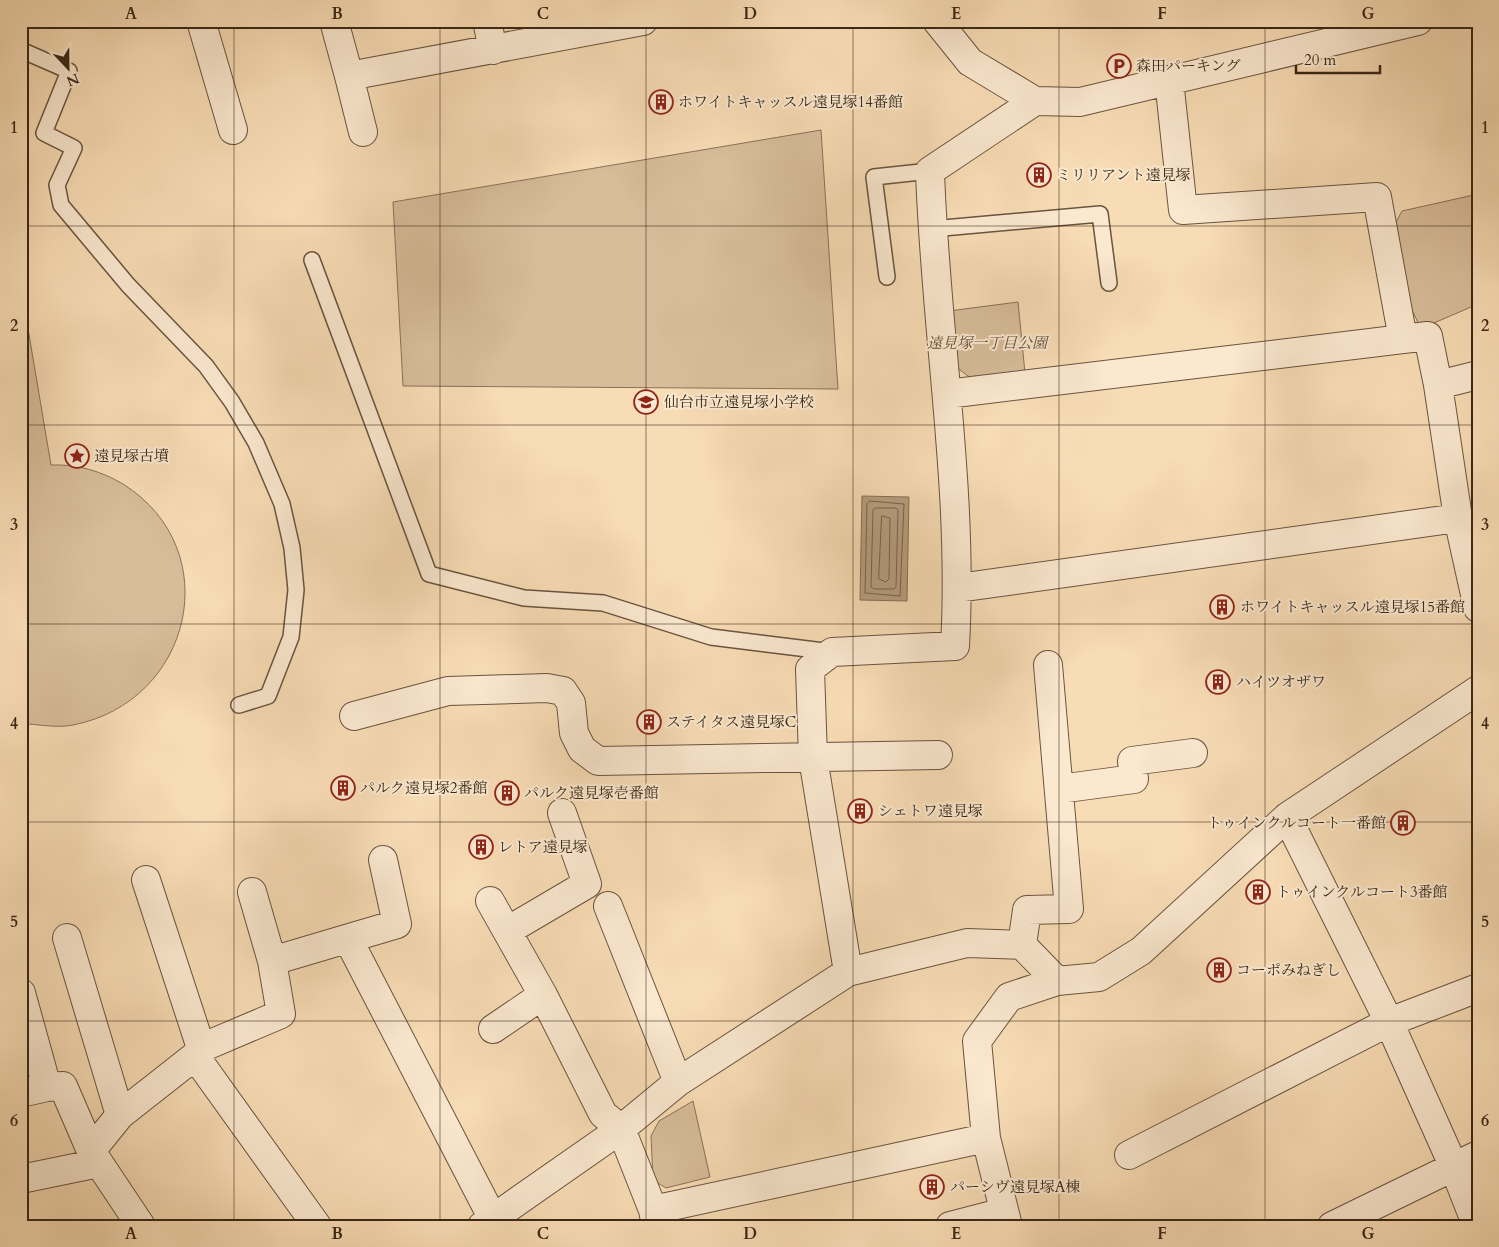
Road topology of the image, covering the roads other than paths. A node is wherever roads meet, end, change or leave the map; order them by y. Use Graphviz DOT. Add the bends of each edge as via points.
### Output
graph roads {
  1 [pos="201,21"];
  2 [pos="334,21"];
  3 [pos="487,21"];
  4 [pos="643,21"];
  5 [pos="937,21"];
  6 [pos="1418,21"];
  7 [pos="21,50"];
  8 [pos="493,50"];
  9 [pos="349,76"];
  10 [pos="1169,80"];
  11 [pos="1035,101"];
  12 [pos="233,130"];
  13 [pos="364,132"];
  14 [pos="930,170"];
  15 [pos="932,229"];
  16 [pos="312,260"];
  17 [pos="887,277"];
  18 [pos="1109,283"];
  19 [pos="1403,339"];
  20 [pos="1478,375"];
  21 [pos="1438,385"];
  22 [pos="947,394"];
  23 [pos="1458,518"];
  24 [pos="958,588"];
  25 [pos="1478,608"];
  26 [pos="832,652"];
  27 [pos="1048,665"];
  28 [pos="1478,690"];
  29 [pos="239,704"];
  30 [pos="354,716"];
  31 [pos="1193,753"];
  32 [pos="938,755"];
  33 [pos="813,758"];
  34 [pos="1059,789"];
  35 [pos="562,813"];
  36 [pos="1287,817"];
  37 [pos="383,860"];
  38 [pos="146,880"];
  39 [pos="252,892"];
  40 [pos="490,901"];
  41 [pos="608,906"];
  42 [pos="507,931"];
  43 [pos="67,938"];
  44 [pos="348,939"];
  45 [pos="1022,945"];
  46 [pos="272,961"];
  47 [pos="848,972"];
  48 [pos="1057,982"];
  49 [pos="1478,988"];
  50 [pos="21,993"];
  51 [pos="543,995"];
  52 [pos="1389,1022"];
  53 [pos="493,1029"];
  54 [pos="198,1052"];
  55 [pos="678,1082"];
  56 [pos="34,1090"];
  57 [pos="120,1115"];
  58 [pos="620,1129"];
  59 [pos="986,1138"];
  60 [pos="91,1151"];
  61 [pos="1129,1155"];
  62 [pos="1478,1155"];
  63 [pos="1453,1165"];
  64 [pos="21,1179"];
  65 [pos="655,1218"];
  66 [pos="1006,1219"];
  67 [pos="487,1223"];
  68 [pos="141,1226"];
  69 [pos="317,1226"];
  70 [pos="950,1226"];
  71 [pos="1332,1226"];
  72 [pos="1477,1226"];
  1 -- 12 [label="street"];
  2 -- 9 [label="street"];
  3 -- 8 [label="street"];
  4 -- 8 [label="street"];
  5 -- 11 [label="street" via="970,62"];
  6 -- 10 [label="street"];
  7 -- 29 [label="lane" via="69,71 44,133 74,148 57,185 61,205 128,285 206,366 256,443 282,504 292,548 296,590 292,637 268,696"];
  8 -- 9 [label="street"];
  9 -- 13 [label="street"];
  10 -- 11 [label="street" via="1080,102"];
  10 -- 19 [label="street" via="1183,210 1376,197"];
  11 -- 14 [label="street"];
  14 -- 15 [label="street"];
  14 -- 17 [label="lane" via="874,178"];
  15 -- 18 [label="lane" via="1100,214"];
  15 -- 22 [label="street"];
  16 -- 26 [label="lane" via="429,574 524,598 603,603 711,636"];
  19 -- 21 [label="street" via="1428,336"];
  19 -- 22 [label="street"];
  20 -- 21 [label="street"];
  21 -- 23 [label="street"];
  22 -- 24 [label="street"];
  23 -- 24 [label="street"];
  23 -- 25 [label="street"];
  24 -- 26 [label="street" via="955,646"];
  26 -- 33 [label="street" via="810,669"];
  27 -- 34 [label="street"];
  28 -- 36 [label="street"];
  30 -- 33 [label="street" via="448,691 547,688 563,691 571,702 574,733 582,749 598,761"];
  31 -- 34 [label="street" via="1132,761 1134,779"];
  32 -- 33 [label="street"];
  33 -- 47 [label="street"];
  34 -- 45 [label="street" via="1069,909 1027,910"];
  35 -- 42 [label="street" via="587,884"];
  36 -- 48 [label="street" via="1141,951 1099,977"];
  36 -- 52 [label="street"];
  37 -- 44 [label="street" via="397,924"];
  38 -- 54 [label="street"];
  39 -- 46 [label="street"];
  40 -- 42 [label="street"];
  41 -- 55 [label="street"];
  42 -- 51 [label="street"];
  43 -- 57 [label="street"];
  44 -- 46 [label="street"];
  44 -- 67 [label="street"];
  45 -- 47 [label="street" via="967,943"];
  45 -- 48 [label="street"];
  46 -- 54 [label="street" via="282,1014"];
  47 -- 55 [label="street"];
  48 -- 59 [label="street" via="1009,997 977,1041"];
  49 -- 52 [label="street"];
  50 -- 56 [label="street"];
  51 -- 53 [label="street"];
  51 -- 58 [label="street" via="603,1114"];
  52 -- 61 [label="street"];
  52 -- 63 [label="street"];
  54 -- 57 [label="street"];
  54 -- 69 [label="street"];
  55 -- 58 [label="street"];
  56 -- 60 [label="street" via="63,1086"];
  57 -- 60 [label="street"];
  58 -- 65 [label="street"];
  58 -- 67 [label="street"];
  59 -- 65 [label="street"];
  59 -- 66 [label="street"];
  60 -- 64 [label="street" via="94,1164"];
  60 -- 68 [label="street"];
  62 -- 63 [label="street"];
  63 -- 71 [label="street"];
  63 -- 72 [label="street"];
  66 -- 70 [label="street"];
}
